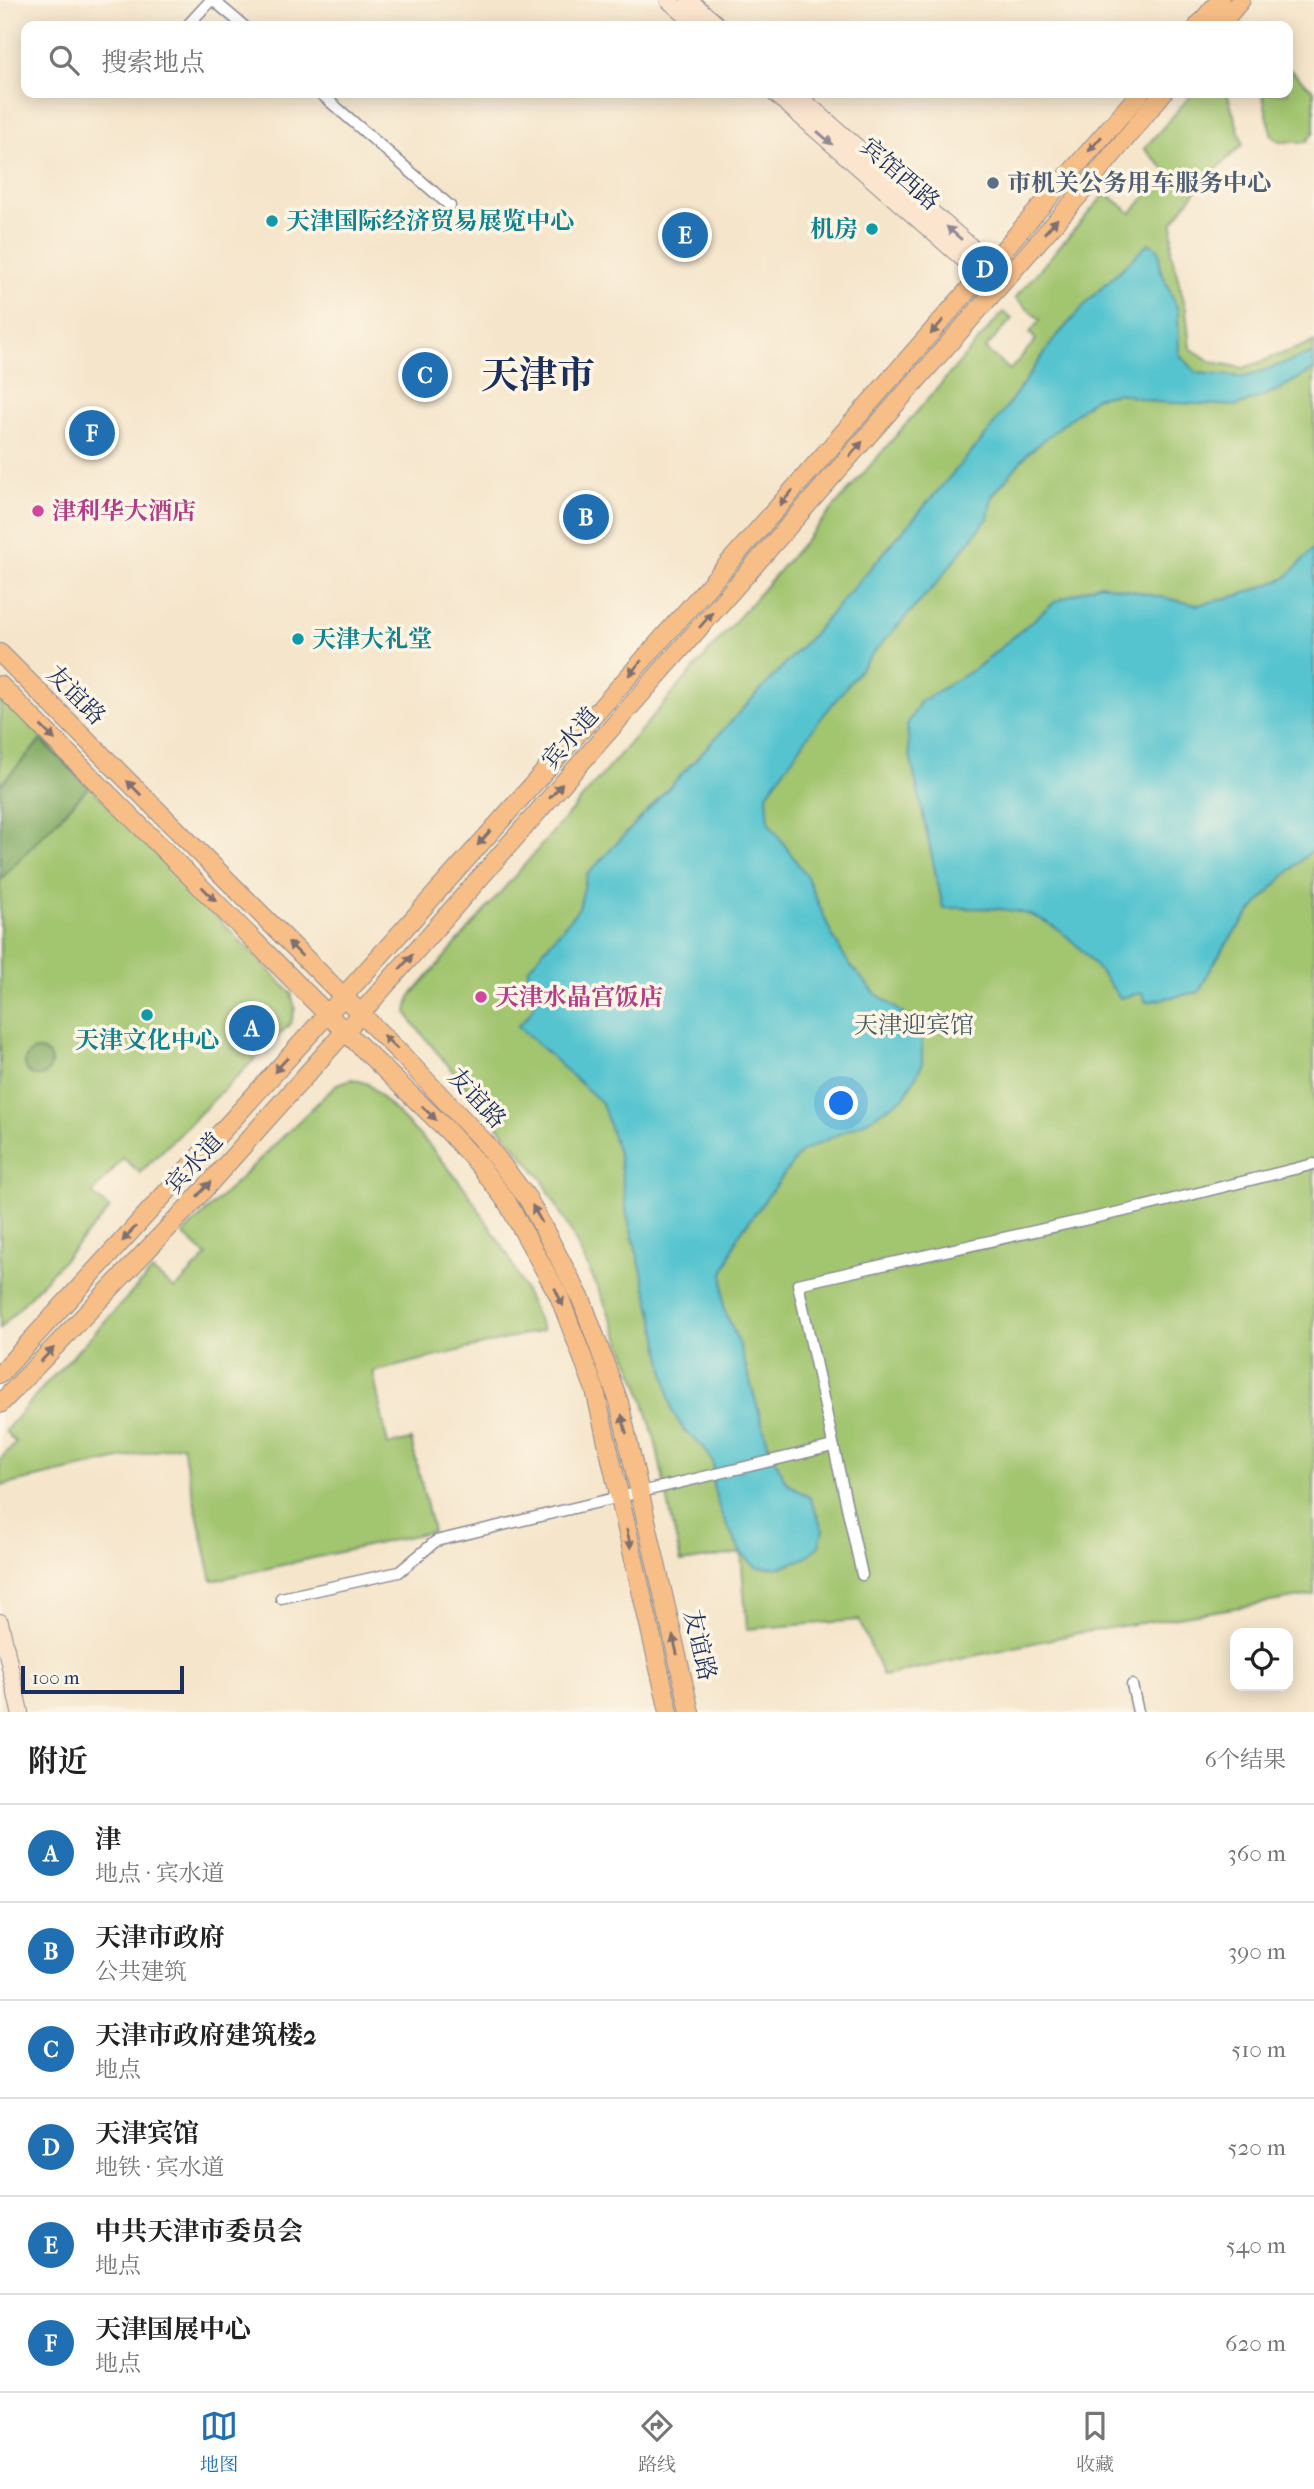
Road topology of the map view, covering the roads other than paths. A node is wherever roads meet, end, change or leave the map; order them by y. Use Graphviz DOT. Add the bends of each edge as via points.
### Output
graph roads {
  1 [pos="212,0"];
  2 [pos="668,0"];
  3 [pos="689,0"];
  4 [pos="1220,0"];
  5 [pos="1241,0"];
  6 [pos="192,21"];
  7 [pos="238,21"];
  8 [pos="692,21"];
  9 [pos="713,21"];
  10 [pos="1202,21"];
  11 [pos="1223,21"];
  12 [pos="326,98"];
  13 [pos="780,98"];
  14 [pos="800,98"];
  15 [pos="1136,98"];
  16 [pos="1159,98"];
  17 [pos="450,206"];
  18 [pos="987,271"];
  19 [pos="1001,283"];
  20 [pos="0,653"];
  21 [pos="0,685"];
  22 [pos="343,997"];
  23 [pos="327,1014"];
  24 [pos="361,1014"];
  25 [pos="345,1032"];
  26 [pos="1314,1164"];
  27 [pos="0,1374"];
  28 [pos="0,1404"];
  29 [pos="833,1446"];
  30 [pos="640,1493"];
  31 [pos="620,1499"];
  32 [pos="862,1575"];
  33 [pos="281,1598"];
  34 [pos="0,1622"];
  35 [pos="0,1661"];
  36 [pos="1132,1685"];
  37 [pos="12,1712"];
  38 [pos="20,1712"];
  39 [pos="669,1712"];
  40 [pos="690,1712"];
  41 [pos="1138,1712"];
  1 -- 6 [label="street"];
  1 -- 7 [label="street"];
  2 -- 8 [label="main road"];
  3 -- 9 [label="main road"];
  4 -- 10 [label="main road"];
  5 -- 11 [label="main road"];
  12 -- 17 [label="street"];
  13 -- 18 [label="main road, 宾馆西路, one-way"];
  18 -- 14 [label="main road, 宾馆西路, one-way"];
  15 -- 18 [label="main road, 宾水道, one-way"];
  19 -- 16 [label="main road, 宾水道, one-way"];
  18 -- 19 [label="main road, 宾馆西路"];
  18 -- 22 [label="main road, 宾水道, one-way"];
  24 -- 19 [label="main road, 宾水道, one-way"];
  22 -- 20 [label="main road, 友谊路, one-way"];
  21 -- 23 [label="main road, 友谊路, one-way"];
  22 -- 23 [label="main road, 宾水道"];
  22 -- 24 [label="main road, 友谊路"];
  23 -- 25 [label="main road, 友谊路"];
  23 -- 27 [label="main road, 宾水道, one-way"];
  24 -- 25 [label="main road, 宾水道"];
  30 -- 24 [label="main road, 友谊路, one-way" via="619,1402 596,1336 528,1199 487,1145"];
  28 -- 25 [label="main road, 宾水道, one-way" via="191,1204"];
  25 -- 31 [label="main road, 友谊路, one-way" via="447,1130 507,1202 559,1296 584,1358"];
  26 -- 29 [label="street" via="798,1284"];
  29 -- 30 [label="street"];
  29 -- 32 [label="street"];
  30 -- 31 [label="street"];
  40 -- 30 [label="main road, 友谊路, one-way"];
  31 -- 33 [label="street" via="436,1541 399,1572"];
  31 -- 39 [label="main road, 友谊路, one-way"];
  34 -- 38 [label="main road"];
  35 -- 37 [label="main road"];
  36 -- 41 [label="street"];
}
